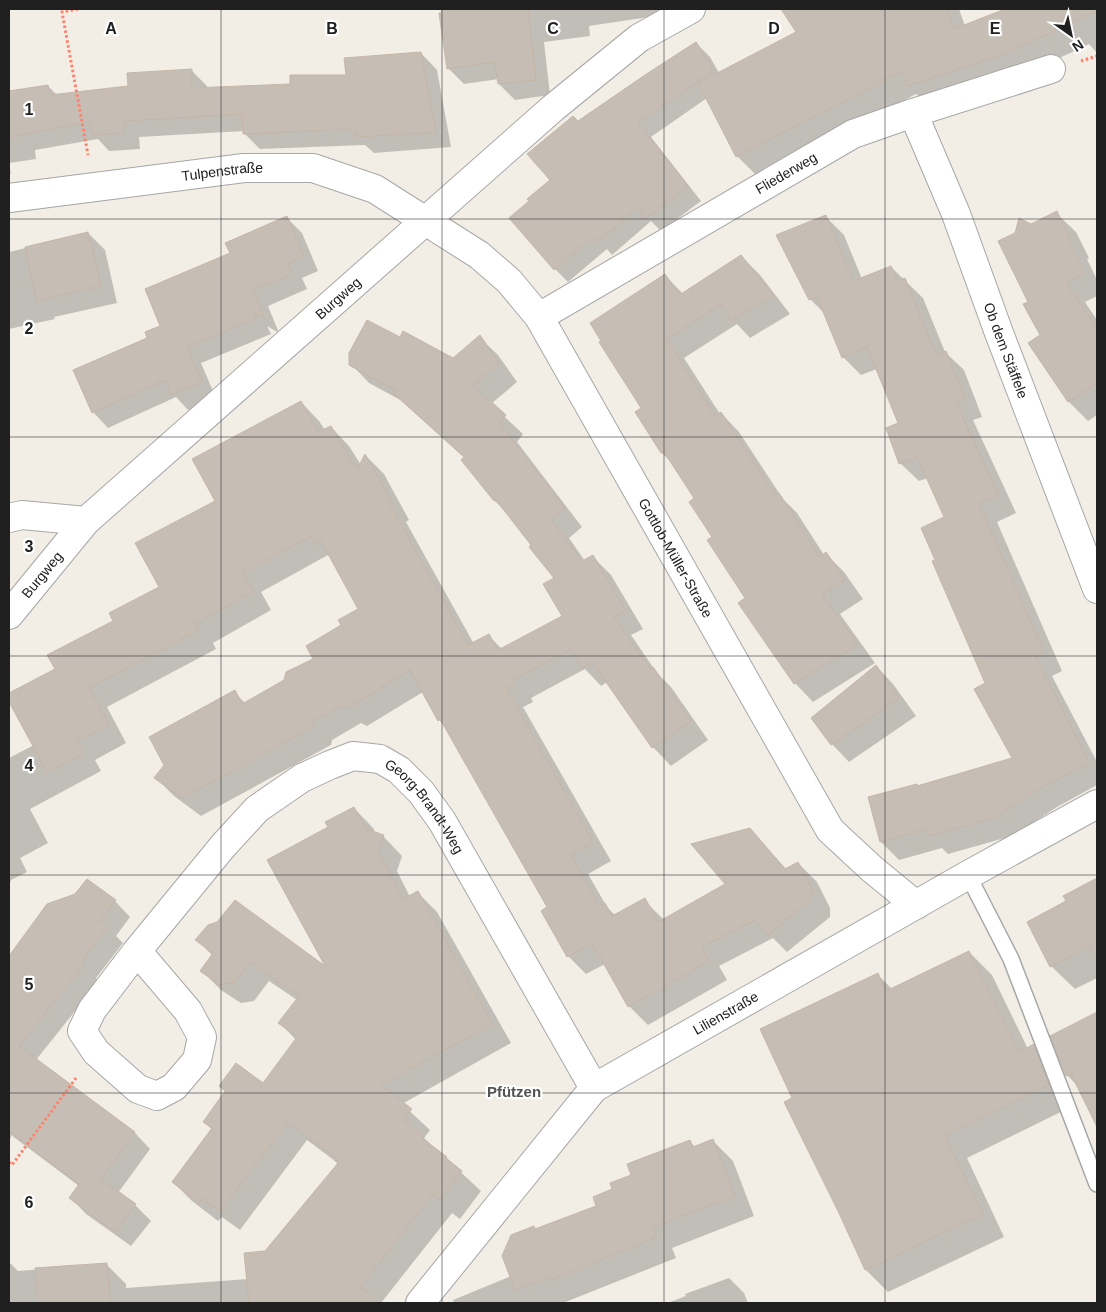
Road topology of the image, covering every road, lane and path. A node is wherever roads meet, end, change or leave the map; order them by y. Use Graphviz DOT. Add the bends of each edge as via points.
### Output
graph roads {
  1 [pos="78,9"];
  2 [pos="691,9"];
  3 [pos="1051,69"];
  4 [pos="913,113"];
  5 [pos="94,186"];
  6 [pos="9,198"];
  7 [pos="425,221"];
  8 [pos="539,317"];
  9 [pos="9,518"];
  10 [pos="86,521"];
  11 [pos="1096,581"];
  12 [pos="9,615"];
  13 [pos="1097,804"];
  14 [pos="968,875"];
  15 [pos="916,905"];
  16 [pos="137,951"];
  17 [pos="96,1052"];
  18 [pos="594,1088"];
  19 [pos="9,1162"];
  20 [pos="1097,1184"];
  21 [pos="420,1303"];
  1 -- 5 [label="path" via="62,12"];
  2 -- 7 [label="street, Burgweg" via="639,38 553,108"];
  3 -- 4 [label="street, Fliederweg"];
  4 -- 8 [label="street, Fliederweg" via="853,134"];
  4 -- 11 [label="street, Ob dem Stäffele" via="956,214"];
  5 -- 6 [label="street, Tulpenstraße"];
  5 -- 7 [label="street, Tulpenstraße" via="244,168 313,168 375,189"];
  7 -- 8 [label="street, Gottlob-Müller-Straße" via="479,255 510,281"];
  7 -- 10 [label="street, Burgweg"];
  8 -- 15 [label="street, Gottlob-Müller-Straße" via="830,830 872,870"];
  9 -- 10 [label="street" via="22,515"];
  10 -- 12 [label="street, Burgweg"];
  13 -- 14 [label="street, Lilienstraße"];
  14 -- 15 [label="street, Lilienstraße"];
  14 -- 20 [label="lane" via="1011,959"];
  15 -- 18 [label="street, Lilienstraße"];
  16 -- 17 [label="street, Georg-Brandt-Weg" via="92,1010 82,1031"];
  16 -- 17 [label="street, Georg-Brandt-Weg" via="188,1012 202,1037 197,1060 174,1087 156,1096 138,1090"];
  16 -- 18 [label="street, Georg-Brandt-Weg" via="257,808 302,778 330,765 353,756 380,759 399,770 421,792 442,821"];
  17 -- 19 [label="path" via="12,1165"];
  18 -- 21 [label="street, Lilienstraße"];
}
